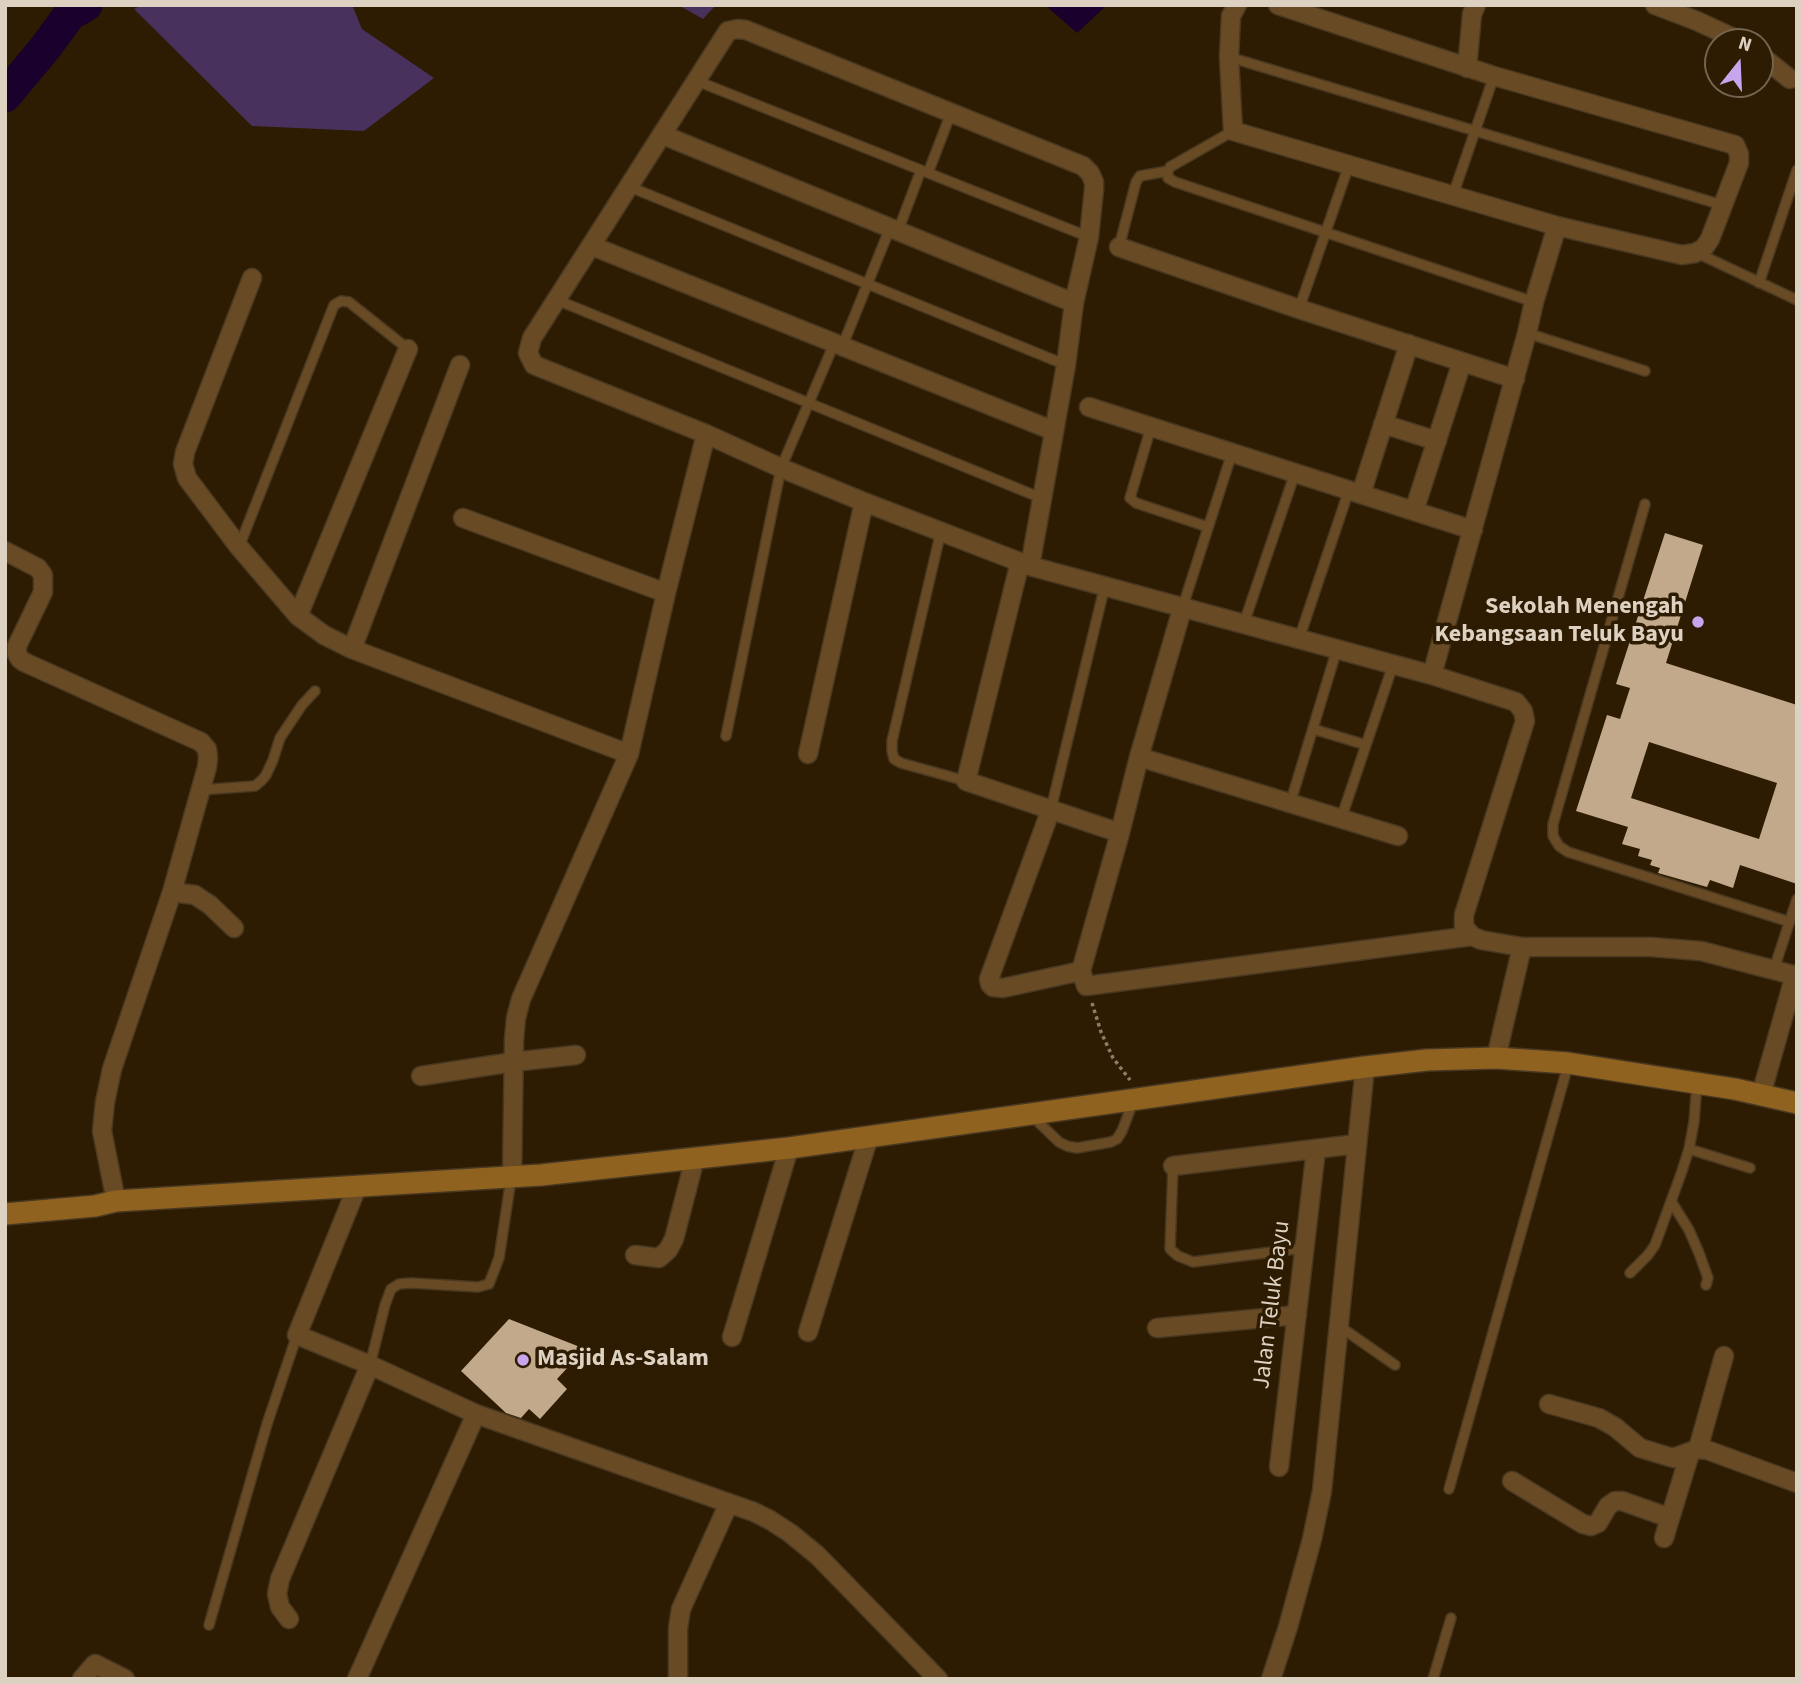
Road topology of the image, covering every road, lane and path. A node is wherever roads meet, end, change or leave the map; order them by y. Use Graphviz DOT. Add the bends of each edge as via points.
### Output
graph roads {
  1 [pos="1237,5"];
  2 [pos="1278,5"];
  3 [pos="1476,5"];
  4 [pos="1662,6"];
  5 [pos="1714,28"];
  6 [pos="1229,57"];
  7 [pos="1774,66"];
  8 [pos="1467,68"];
  9 [pos="1494,76"];
  10 [pos="1790,79"];
  11 [pos="697,81"];
  12 [pos="951,113"];
  13 [pos="1233,131"];
  14 [pos="1475,131"];
  15 [pos="663,135"];
  16 [pos="1349,165"];
  17 [pos="1797,170"];
  18 [pos="1168,171"];
  19 [pos="924,172"];
  20 [pos="630,187"];
  21 [pos="1453,195"];
  22 [pos="1722,205"];
  23 [pos="1557,226"];
  24 [pos="894,229"];
  25 [pos="1326,232"];
  26 [pos="1089,237"];
  27 [pos="592,246"];
  28 [pos="1119,247"];
  29 [pos="1695,253"];
  30 [pos="251,278"];
  31 [pos="1759,283"];
  32 [pos="868,284"];
  33 [pos="557,300"];
  34 [pos="1797,300"];
  35 [pos="1534,302"];
  36 [pos="1074,303"];
  37 [pos="1299,309"];
  38 [pos="1527,333"];
  39 [pos="1409,344"];
  40 [pos="838,346"];
  41 [pos="408,349"];
  42 [pos="1462,362"];
  43 [pos="460,365"];
  44 [pos="1066,365"];
  45 [pos="1645,371"];
  46 [pos="1514,379"];
  47 [pos="808,404"];
  48 [pos="1089,407"];
  49 [pos="1383,424"];
  50 [pos="1151,427"];
  51 [pos="1054,431"];
  52 [pos="706,434"];
  53 [pos="1437,441"];
  54 [pos="1232,453"];
  55 [pos="782,468"];
  56 [pos="1295,473"];
  57 [pos="1355,492"];
  58 [pos="1041,498"];
  59 [pos="864,502"];
  60 [pos="1645,505"];
  61 [pos="1414,511"];
  62 [pos="463,518"];
  63 [pos="1208,527"];
  64 [pos="1473,530"];
  65 [pos="941,531"];
  66 [pos="239,547"];
  67 [pos="5,551"];
  68 [pos="1025,564"];
  69 [pos="1105,585"];
  70 [pos="666,593"];
  71 [pos="1183,606"];
  72 [pos="298,616"];
  73 [pos="1244,623"];
  74 [pos="1299,639"];
  75 [pos="352,649"];
  76 [pos="1337,649"];
  77 [pos="11,656"];
  78 [pos="1393,665"];
  79 [pos="1432,676"];
  80 [pos="315,691"];
  81 [pos="1313,729"];
  82 [pos="726,736"];
  83 [pos="1366,745"];
  84 [pos="629,754"];
  85 [pos="808,754"];
  86 [pos="1139,757"];
  87 [pos="966,781"];
  88 [pos="200,790"];
  89 [pos="1290,804"];
  90 [pos="1051,809"];
  91 [pos="1341,819"];
  92 [pos="1120,833"];
  93 [pos="1398,836"];
  94 [pos="172,892"];
  95 [pos="1797,899"];
  96 [pos="1790,922"];
  97 [pos="234,928"];
  98 [pos="1472,936"];
  99 [pos="1522,947"];
  100 [pos="1774,969"];
  101 [pos="1081,971"];
  102 [pos="1796,975"];
  103 [pos="1097,1020"];
  104 [pos="576,1055"];
  105 [pos="1496,1058"];
  106 [pos="513,1062"];
  107 [pos="1568,1063"];
  108 [pos="1365,1067"];
  109 [pos="421,1076"];
  110 [pos="1697,1083"];
  111 [pos="1761,1095"];
  112 [pos="1140,1099"];
  113 [pos="1797,1103"];
  114 [pos="1030,1114"];
  115 [pos="869,1136"];
  116 [pos="1357,1144"];
  117 [pos="789,1147"];
  118 [pos="1316,1149"];
  119 [pos="1689,1149"];
  120 [pos="695,1158"];
  121 [pos="1173,1166"];
  122 [pos="1750,1168"];
  123 [pos="512,1177"];
  124 [pos="357,1187"];
  125 [pos="116,1201"];
  126 [pos="1671,1201"];
  127 [pos="5,1214"];
  128 [pos="1305,1248"];
  129 [pos="635,1255"];
  130 [pos="1630,1273"];
  131 [pos="1706,1285"];
  132 [pos="1297,1315"];
  133 [pos="1339,1326"];
  134 [pos="1157,1328"];
  135 [pos="808,1332"];
  136 [pos="297,1335"];
  137 [pos="732,1338"];
  138 [pos="1724,1356"];
  139 [pos="370,1365"];
  140 [pos="1395,1366"];
  141 [pos="1549,1404"];
  142 [pos="476,1414"];
  143 [pos="1694,1451"];
  144 [pos="1279,1467"];
  145 [pos="1512,1482"];
  146 [pos="1797,1483"];
  147 [pos="1449,1489"];
  148 [pos="729,1503"];
  149 [pos="1670,1518"];
  150 [pos="1664,1538"];
  151 [pos="1451,1618"];
  152 [pos="289,1619"];
  153 [pos="209,1625"];
  154 [pos="678,1676"];
  155 [pos="935,1678"];
  156 [pos="82,1679"];
  157 [pos="125,1679"];
  158 [pos="357,1679"];
  159 [pos="1271,1679"];
  160 [pos="1433,1679"];
  1 -- 6 [label="street" via="1231,16"];
  2 -- 8 [label="street"];
  3 -- 8 [label="street"];
  4 -- 5 [label="street"];
  6 -- 13 [label="street"];
  6 -- 14 [label="lane"];
  7 -- 10 [label="street"];
  8 -- 9 [label="street"];
  9 -- 14 [label="lane"];
  9 -- 22 [label="street" via="1735,145 1739,163"];
  11 -- 12 [label="street" via="728,31 747,30"];
  11 -- 15 [label="street"];
  11 -- 19 [label="lane"];
  12 -- 19 [label="lane"];
  12 -- 26 [label="street" via="1083,166 1094,182"];
  13 -- 16 [label="street"];
  13 -- 18 [label="lane"];
  14 -- 21 [label="lane"];
  14 -- 22 [label="lane"];
  15 -- 20 [label="street"];
  15 -- 24 [label="street"];
  16 -- 21 [label="street"];
  16 -- 25 [label="lane"];
  17 -- 31 [label="lane"];
  18 -- 25 [label="lane" via="1174,182"];
  18 -- 28 [label="lane" via="1140,176 1136,182"];
  19 -- 24 [label="lane"];
  19 -- 26 [label="lane"];
  20 -- 27 [label="street"];
  20 -- 32 [label="lane"];
  21 -- 23 [label="street"];
  22 -- 29 [label="street" via="1710,239"];
  23 -- 29 [label="street" via="1682,255"];
  23 -- 35 [label="street"];
  24 -- 32 [label="lane"];
  24 -- 36 [label="street"];
  25 -- 35 [label="lane"];
  25 -- 37 [label="lane"];
  26 -- 36 [label="street"];
  27 -- 33 [label="street"];
  27 -- 40 [label="street"];
  28 -- 37 [label="street"];
  29 -- 31 [label="lane"];
  30 -- 66 [label="street" via="183,464 187,478"];
  31 -- 34 [label="lane"];
  32 -- 40 [label="lane"];
  32 -- 44 [label="lane"];
  33 -- 47 [label="lane"];
  33 -- 52 [label="street" via="532,338 528,353 534,365"];
  35 -- 38 [label="street"];
  36 -- 44 [label="street"];
  37 -- 39 [label="street"];
  38 -- 45 [label="lane"];
  38 -- 46 [label="street"];
  39 -- 42 [label="street"];
  39 -- 49 [label="street"];
  40 -- 47 [label="lane"];
  40 -- 51 [label="street"];
  41 -- 66 [label="lane" via="349,302 334,305"];
  41 -- 72 [label="street"];
  42 -- 46 [label="street"];
  42 -- 53 [label="street"];
  43 -- 75 [label="street"];
  44 -- 51 [label="street"];
  46 -- 64 [label="street"];
  47 -- 55 [label="lane"];
  47 -- 58 [label="lane"];
  48 -- 50 [label="street"];
  49 -- 53 [label="street"];
  49 -- 57 [label="street"];
  50 -- 54 [label="street"];
  50 -- 63 [label="lane" via="1130,499"];
  51 -- 58 [label="street"];
  52 -- 55 [label="street"];
  52 -- 70 [label="street"];
  53 -- 61 [label="street"];
  54 -- 56 [label="street"];
  54 -- 63 [label="lane"];
  55 -- 59 [label="street"];
  55 -- 82 [label="lane"];
  56 -- 57 [label="street"];
  56 -- 73 [label="lane"];
  57 -- 61 [label="street"];
  57 -- 74 [label="lane"];
  58 -- 68 [label="street"];
  59 -- 65 [label="street"];
  59 -- 85 [label="street"];
  60 -- 96 [label="lane" via="1553,836 1568,852"];
  61 -- 64 [label="street"];
  62 -- 70 [label="street"];
  63 -- 71 [label="lane"];
  64 -- 79 [label="street"];
  65 -- 68 [label="street"];
  65 -- 87 [label="lane" via="892,751 901,763"];
  66 -- 72 [label="street"];
  67 -- 77 [label="street" via="38,568 44,584"];
  68 -- 69 [label="street"];
  68 -- 87 [label="street"];
  69 -- 71 [label="street"];
  69 -- 90 [label="lane"];
  70 -- 84 [label="street"];
  71 -- 73 [label="street"];
  71 -- 86 [label="street"];
  72 -- 75 [label="street"];
  73 -- 74 [label="street"];
  74 -- 76 [label="street"];
  75 -- 84 [label="street"];
  76 -- 78 [label="street"];
  76 -- 81 [label="lane"];
  77 -- 88 [label="street" via="201,742 208,758"];
  78 -- 79 [label="street"];
  78 -- 83 [label="lane"];
  79 -- 98 [label="street" via="1516,702 1525,722 1464,915 1464,927"];
  80 -- 88 [label="lane" via="280,738 262,780 255,786"];
  81 -- 83 [label="lane"];
  81 -- 89 [label="lane"];
  83 -- 91 [label="lane"];
  84 -- 106 [label="street" via="521,999"];
  86 -- 89 [label="street"];
  86 -- 92 [label="street"];
  87 -- 90 [label="street"];
  88 -- 94 [label="street"];
  89 -- 91 [label="street"];
  90 -- 92 [label="street"];
  90 -- 101 [label="street" via="989,984 1003,988"];
  91 -- 93 [label="street"];
  92 -- 101 [label="street"];
  94 -- 97 [label="street" via="195,895"];
  94 -- 125 [label="street" via="111,1069 105,1102 102,1131"];
  95 -- 96 [label="lane"];
  96 -- 100 [label="lane"];
  98 -- 99 [label="street"];
  98 -- 101 [label="street" via="1086,986"];
  99 -- 100 [label="street" via="1677,948"];
  99 -- 105 [label="street"];
  100 -- 102 [label="street"];
  102 -- 111 [label="street"];
  103 -- 112 [label="path" via="1113,1058"];
  104 -- 106 [label="street"];
  105 -- 107 [label="main road"];
  105 -- 108 [label="main road"];
  106 -- 109 [label="street"];
  106 -- 123 [label="street"];
  107 -- 110 [label="main road"];
  107 -- 147 [label="lane"];
  108 -- 112 [label="main road"];
  108 -- 116 [label="street"];
  110 -- 111 [label="main road"];
  110 -- 119 [label="lane"];
  111 -- 113 [label="main road"];
  112 -- 114 [label="main road"];
  112 -- 114 [label="lane" via="1117,1139 1077,1148 1059,1142"];
  114 -- 115 [label="main road"];
  115 -- 117 [label="main road"];
  115 -- 135 [label="street"];
  116 -- 118 [label="street"];
  116 -- 133 [label="street"];
  117 -- 120 [label="main road"];
  117 -- 137 [label="street"];
  118 -- 121 [label="street"];
  118 -- 128 [label="street, Jalan Teluk Bayu"];
  119 -- 122 [label="lane"];
  119 -- 126 [label="lane"];
  120 -- 123 [label="main road"];
  120 -- 129 [label="street" via="668,1250 659,1258"];
  121 -- 128 [label="lane" via="1170,1249 1178,1256 1193,1262"];
  123 -- 124 [label="main road"];
  123 -- 139 [label="lane" via="499,1258 489,1284 411,1283 391,1289"];
  124 -- 125 [label="main road"];
  124 -- 136 [label="street"];
  125 -- 127 [label="main road"];
  126 -- 130 [label="lane" via="1655,1245"];
  126 -- 131 [label="lane" via="1699,1253"];
  128 -- 132 [label="street, Jalan Teluk Bayu"];
  132 -- 134 [label="street"];
  132 -- 144 [label="street, Jalan Teluk Bayu"];
  133 -- 140 [label="lane"];
  133 -- 159 [label="street" via="1322,1491"];
  136 -- 139 [label="street"];
  136 -- 153 [label="lane"];
  138 -- 143 [label="street"];
  139 -- 142 [label="street"];
  139 -- 152 [label="street" via="280,1579 279,1607"];
  141 -- 143 [label="street" via="1599,1418 1640,1448 1673,1458"];
  142 -- 148 [label="street"];
  142 -- 158 [label="street"];
  143 -- 146 [label="street" via="1707,1450"];
  143 -- 149 [label="street"];
  145 -- 149 [label="street" via="1591,1526 1615,1501"];
  148 -- 154 [label="street" via="681,1609"];
  148 -- 155 [label="street" via="771,1520 817,1555"];
  149 -- 150 [label="street"];
  151 -- 160 [label="lane"];
  156 -- 157 [label="street" via="94,1664"];
}
